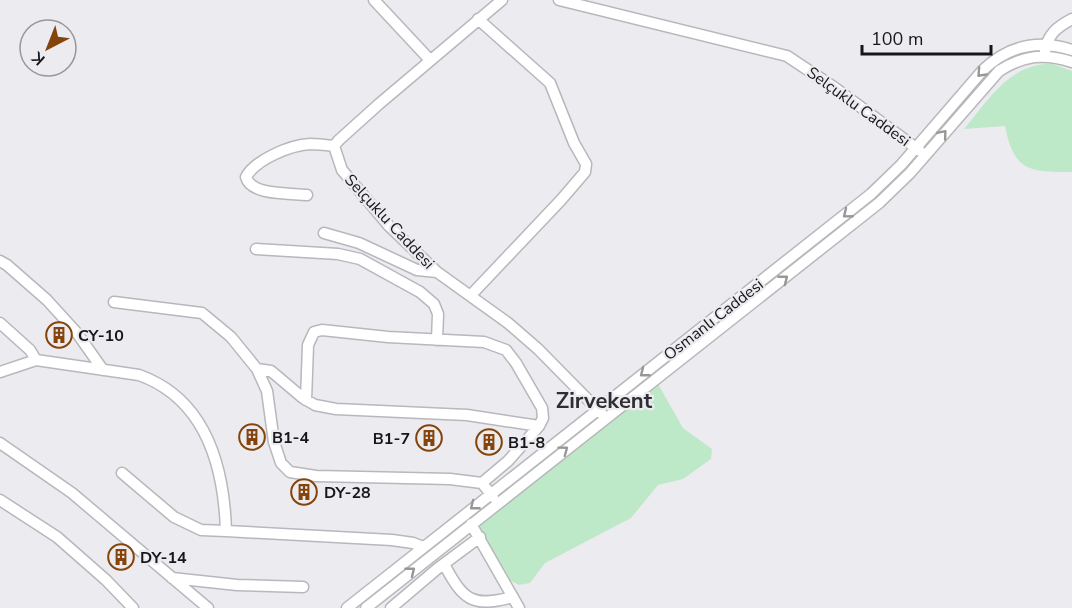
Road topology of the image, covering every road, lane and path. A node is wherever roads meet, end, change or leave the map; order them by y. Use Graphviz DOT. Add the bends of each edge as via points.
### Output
graph roads {
  1 [pos="374,0"];
  2 [pos="502,0"];
  3 [pos="559,0"];
  4 [pos="478,19"];
  5 [pos="1072,19"];
  6 [pos="1045,50"];
  7 [pos="1072,50"];
  8 [pos="430,60"];
  9 [pos="1072,62"];
  10 [pos="334,146"];
  11 [pos="920,152"];
  12 [pos="307,195"];
  13 [pos="324,233"];
  14 [pos="256,249"];
  15 [pos="0,261"];
  16 [pos="437,272"];
  17 [pos="471,295"];
  18 [pos="114,302"];
  19 [pos="0,323"];
  20 [pos="437,340"];
  21 [pos="36,360"];
  22 [pos="104,369"];
  23 [pos="257,369"];
  24 [pos="0,372"];
  25 [pos="306,400"];
  26 [pos="598,410"];
  27 [pos="606,418"];
  28 [pos="539,426"];
  29 [pos="0,443"];
  30 [pos="122,473"];
  31 [pos="482,483"];
  32 [pos="490,494"];
  33 [pos="0,500"];
  34 [pos="497,503"];
  35 [pos="471,524"];
  36 [pos="226,531"];
  37 [pos="480,537"];
  38 [pos="423,547"];
  39 [pos="444,564"];
  40 [pos="172,578"];
  41 [pos="303,587"];
  42 [pos="513,597"];
  43 [pos="133,608"];
  44 [pos="208,608"];
  45 [pos="347,608"];
  46 [pos="366,608"];
  47 [pos="391,608"];
  48 [pos="519,608"];
  1 -- 8 [label="street"];
  2 -- 4 [label="street"];
  3 -- 11 [label="street, Selçuklu Caddesi" via="787,56"];
  4 -- 8 [label="street"];
  4 -- 17 [label="street" via="550,83 586,164 585,172 561,200"];
  5 -- 6 [label="street" via="1053,31"];
  6 -- 7 [label="street, Osmanlı Caddesi"];
  6 -- 9 [label="street, Osmanlı Caddesi"];
  6 -- 11 [label="street, Osmanlı Caddesi" via="1031,44 995,60 971,84"];
  8 -- 10 [label="street"];
  10 -- 12 [label="street" via="308,144 280,152 261,162 246,177 258,190"];
  10 -- 16 [label="street, Selçuklu Caddesi" via="342,170 351,182"];
  11 -- 26 [label="street, Osmanlı Caddesi, one-way"];
  27 -- 11 [label="street, Osmanlı Caddesi, one-way" via="879,203"];
  13 -- 16 [label="street" via="359,243 417,270"];
  14 -- 20 [label="street" via="360,259 434,304 438,314"];
  15 -- 22 [label="street" via="47,300"];
  16 -- 17 [label="street, Selçuklu Caddesi"];
  17 -- 26 [label="street, Selçuklu Caddesi" via="538,349"];
  18 -- 23 [label="street" via="202,313 231,337"];
  19 -- 21 [label="street"];
  20 -- 25 [label="street" via="314,332 308,345"];
  20 -- 28 [label="street" via="484,342 506,350 542,408"];
  21 -- 22 [label="street"];
  21 -- 24 [label="street"];
  22 -- 36 [label="street" via="153,380 192,411 213,447 221,479"];
  23 -- 25 [label="street" via="271,371"];
  23 -- 31 [label="street" via="267,391 281,464 290,472"];
  25 -- 28 [label="street" via="336,409 467,416"];
  26 -- 27 [label="street, Selçuklu Caddesi"];
  26 -- 32 [label="street, Osmanlı Caddesi"];
  34 -- 27 [label="street, Osmanlı Caddesi, one-way"];
  28 -- 31 [label="street"];
  29 -- 40 [label="street" via="72,493"];
  30 -- 36 [label="street" via="174,517 201,530"];
  31 -- 32 [label="street"];
  32 -- 34 [label="street"];
  32 -- 38 [label="street, Osmanlı Caddesi, one-way"];
  33 -- 43 [label="street" via="57,537"];
  34 -- 35 [label="street, Osmanlı Caddesi"];
  35 -- 37 [label="street"];
  46 -- 35 [label="street, Osmanlı Caddesi, one-way"];
  36 -- 38 [label="street" via="392,540"];
  37 -- 39 [label="street"];
  37 -- 42 [label="street"];
  38 -- 45 [label="street, Osmanlı Caddesi"];
  39 -- 42 [label="street" via="455,586 480,604"];
  39 -- 47 [label="street"];
  40 -- 41 [label="street"];
  40 -- 44 [label="street"];
  42 -- 48 [label="street"];
}
